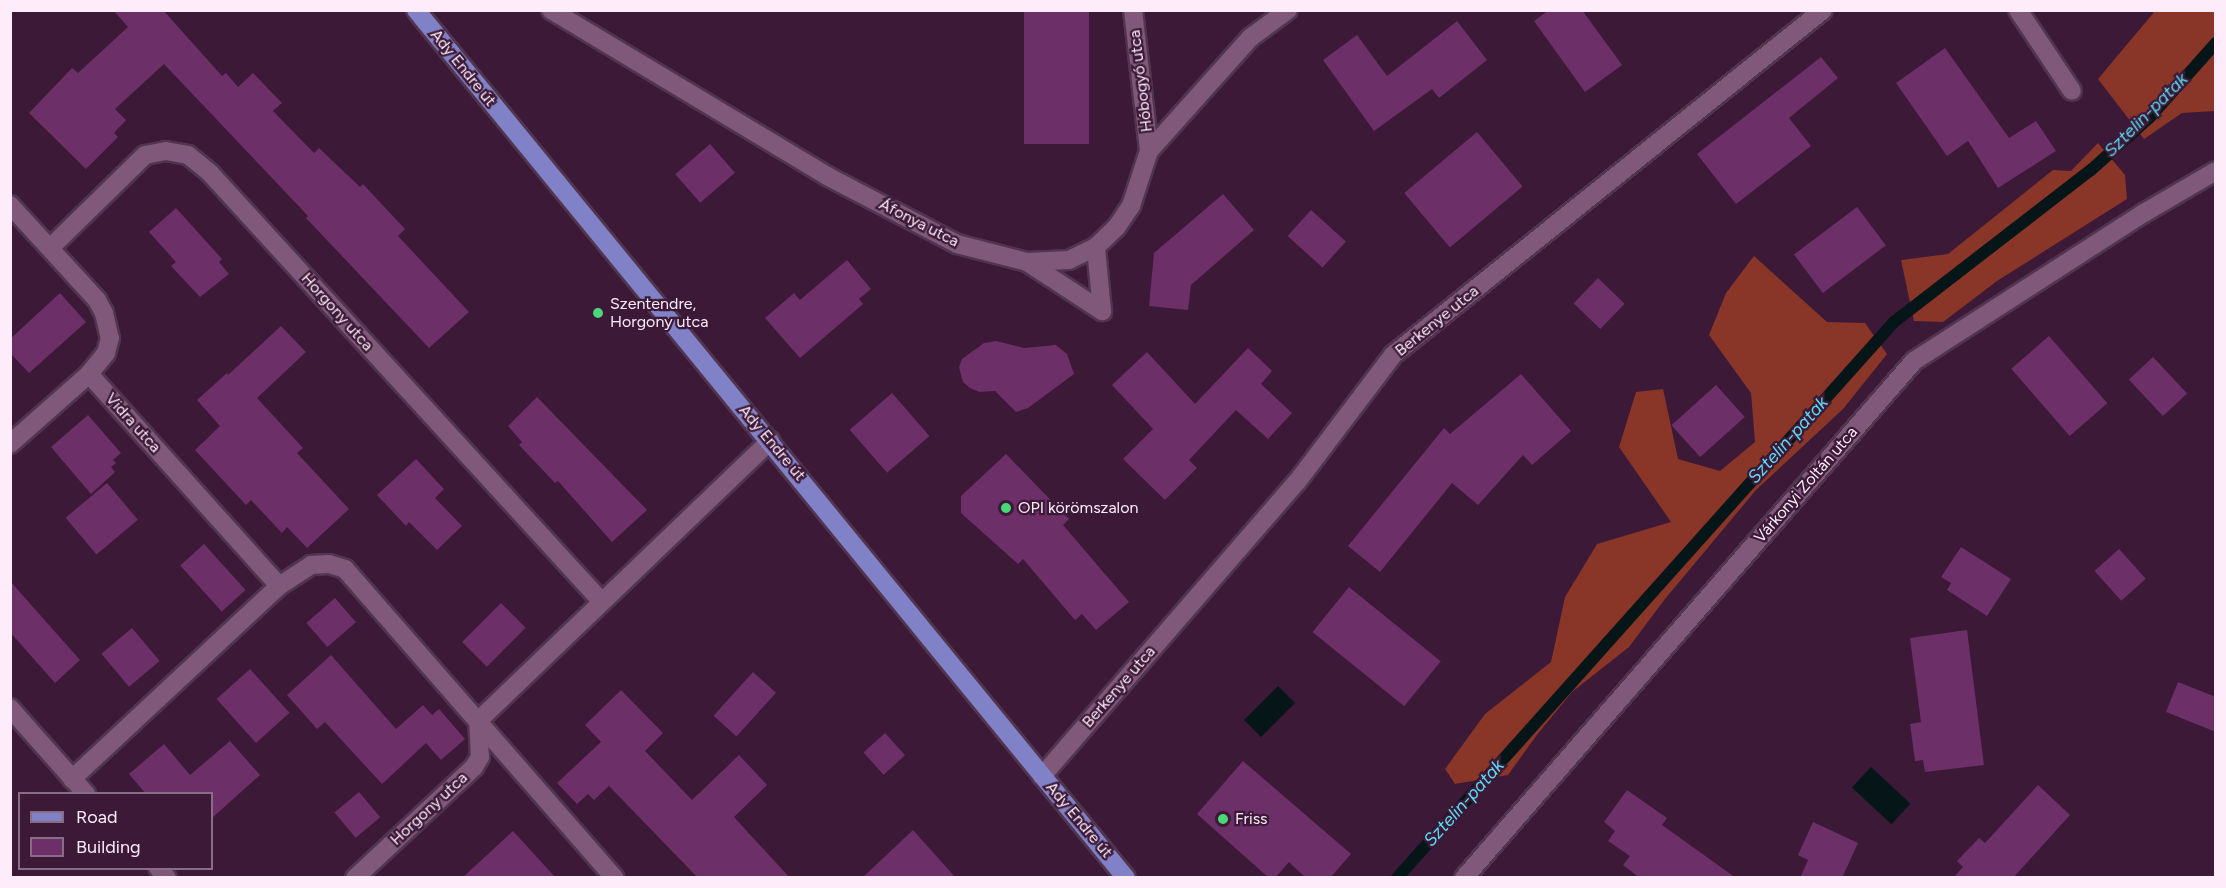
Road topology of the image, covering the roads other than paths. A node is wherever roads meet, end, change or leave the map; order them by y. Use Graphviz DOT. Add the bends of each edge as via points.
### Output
graph roads {
  1 [pos="416,10"];
  2 [pos="550,10"];
  3 [pos="1133,10"];
  4 [pos="1288,10"];
  5 [pos="1823,10"];
  6 [pos="2018,10"];
  7 [pos="2072,91"];
  8 [pos="1149,151"];
  9 [pos="2216,171"];
  10 [pos="10,205"];
  11 [pos="1096,247"];
  12 [pos="50,248"];
  13 [pos="1027,262"];
  14 [pos="89,374"];
  15 [pos="770,441"];
  16 [pos="10,444"];
  17 [pos="279,586"];
  18 [pos="602,602"];
  19 [pos="10,708"];
  20 [pos="478,721"];
  21 [pos="1042,776"];
  22 [pos="72,779"];
  23 [pos="84,792"];
  24 [pos="356,878"];
  25 [pos="615,878"];
  26 [pos="1126,878"];
  27 [pos="1464,878"];
  1 -- 15 [label="main road, Ady Endre út"];
  2 -- 13 [label="street, Áfonya utca" via="827,176 957,244"];
  3 -- 8 [label="street, Hóbogyó utca"];
  4 -- 8 [label="street, Áfonya utca" via="1250,38"];
  5 -- 21 [label="street, Berkenye utca" via="1393,355 1297,482"];
  6 -- 7 [label="street"];
  8 -- 11 [label="street, Áfonya utca" via="1131,206"];
  9 -- 27 [label="street, Várkonyi Zoltán utca" via="1914,361"];
  10 -- 12 [label="street"];
  11 -- 13 [label="street, Áfonya utca" via="1069,260"];
  11 -- 13 [label="street" via="1102,311"];
  12 -- 14 [label="street" via="97,300 108,323 106,353"];
  12 -- 18 [label="street, Horgony utca" via="145,155 166,151 188,155 210,173"];
  14 -- 16 [label="street"];
  14 -- 17 [label="street, Vidra utca"];
  15 -- 18 [label="street"];
  15 -- 21 [label="main road, Ady Endre út"];
  17 -- 20 [label="street" via="311,565 329,564 345,569"];
  17 -- 22 [label="street"];
  18 -- 20 [label="street"];
  19 -- 22 [label="street"];
  20 -- 24 [label="street, Horgony utca" via="480,757 474,767"];
  20 -- 25 [label="street"];
  21 -- 26 [label="main road, Ady Endre út"];
  22 -- 23 [label="street"];
}
